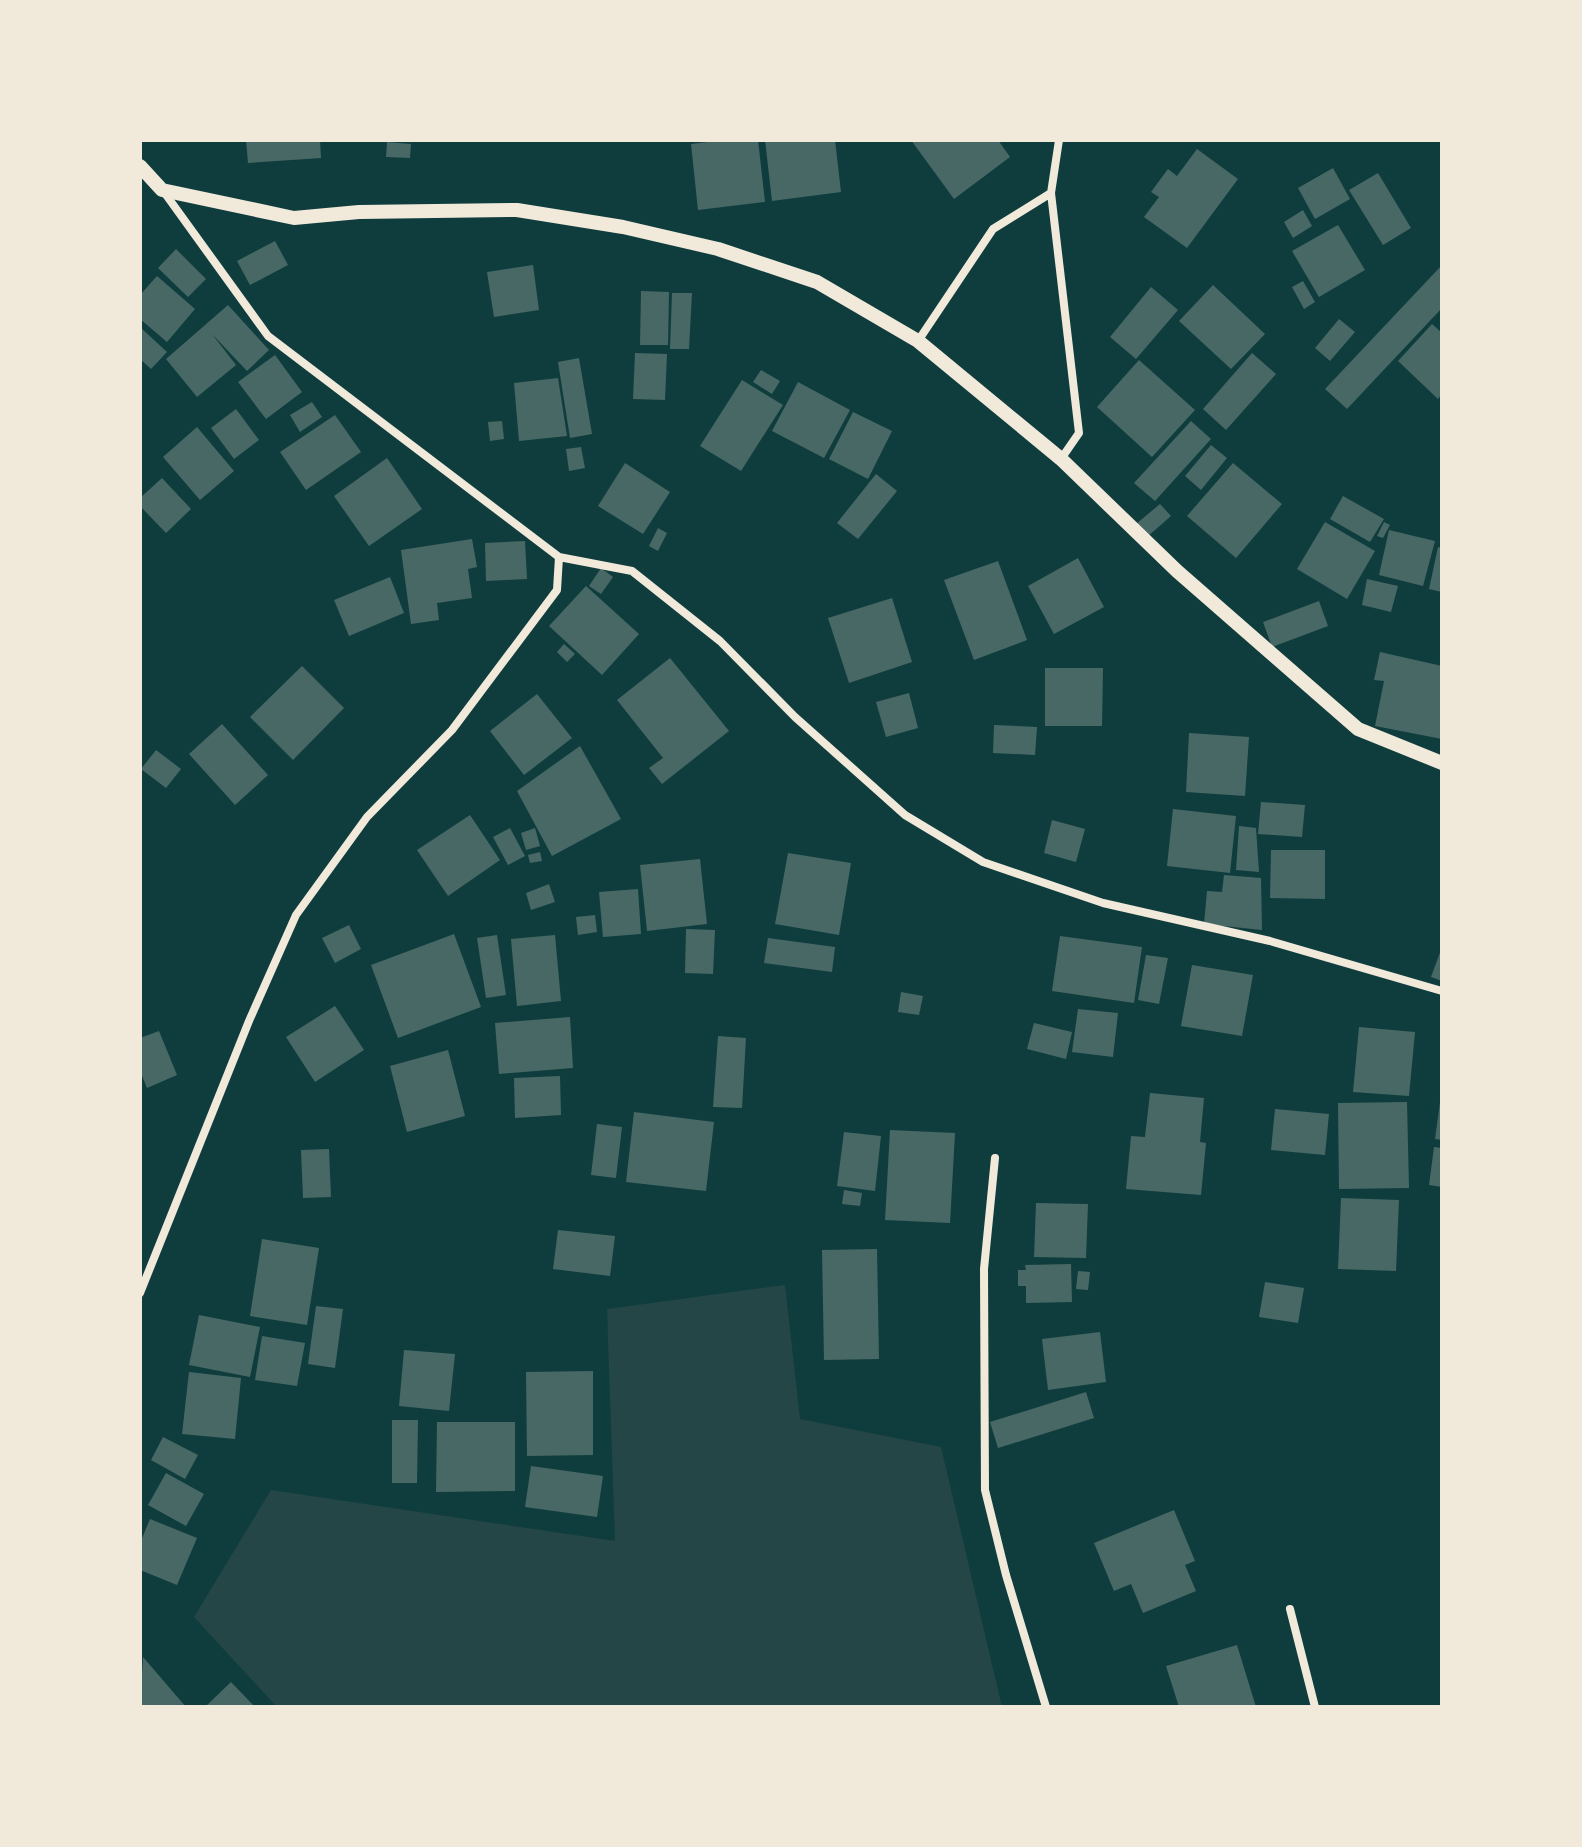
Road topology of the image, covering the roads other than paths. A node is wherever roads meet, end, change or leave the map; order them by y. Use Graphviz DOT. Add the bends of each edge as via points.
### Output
graph roads {
  1 [pos="1059,140"];
  2 [pos="140,166"];
  3 [pos="162,190"];
  4 [pos="1051,193"];
  5 [pos="918,341"];
  6 [pos="1061,459"];
  7 [pos="559,557"];
  8 [pos="1442,763"];
  9 [pos="1442,991"];
  10 [pos="995,1158"];
  11 [pos="140,1293"];
  12 [pos="1290,1609"];
  13 [pos="1046,1707"];
  14 [pos="1315,1707"];
  1 -- 4 [label="street"];
  2 -- 3 [label="street"];
  3 -- 5 [label="street" via="294,218 517,210 623,227 718,249 817,282"];
  3 -- 7 [label="street" via="268,336"];
  4 -- 5 [label="street" via="993,229"];
  4 -- 6 [label="street" via="1079,433"];
  5 -- 6 [label="street"];
  6 -- 8 [label="street" via="1177,571 1358,729"];
  7 -- 9 [label="street" via="632,571 720,641 905,815 983,862 1103,903 1270,941"];
  7 -- 11 [label="street" via="557,590 452,730 367,817 296,915"];
  10 -- 13 [label="street" via="984,1269 985,1490"];
  12 -- 14 [label="street"];
}
